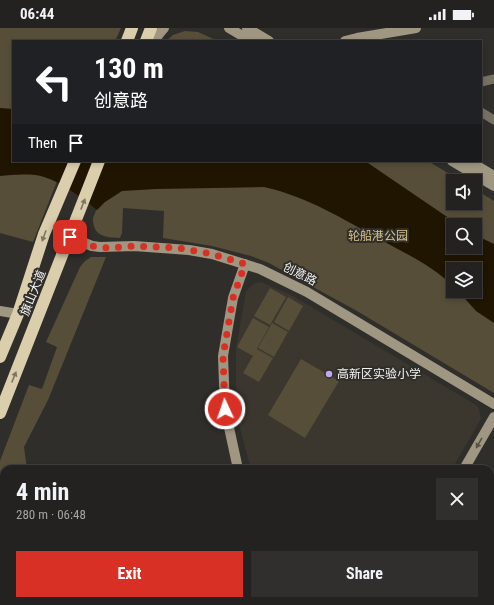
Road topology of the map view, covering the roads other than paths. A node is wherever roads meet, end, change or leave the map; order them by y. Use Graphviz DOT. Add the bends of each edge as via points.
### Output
graph roads {
  1 [pos="132,28"];
  2 [pos="151,28"];
  3 [pos="164,28"];
  4 [pos="229,28"];
  5 [pos="247,28"];
  6 [pos="257,28"];
  7 [pos="416,28"];
  8 [pos="127,40"];
  9 [pos="146,40"];
  10 [pos="155,40"];
  11 [pos="249,40"];
  12 [pos="267,40"];
  13 [pos="274,40"];
  14 [pos="350,40"];
  15 [pos="494,79"];
  16 [pos="482,82"];
  17 [pos="482,113"];
  18 [pos="494,120"];
  19 [pos="75,162"];
  20 [pos="99,162"];
  21 [pos="454,162"];
  22 [pos="471,162"];
  23 [pos="494,176"];
  24 [pos="494,186"];
  25 [pos="70,237"];
  26 [pos="245,264"];
  27 [pos="0,311"];
  28 [pos="18,314"];
  29 [pos="0,357"];
  30 [pos="494,404"];
  31 [pos="0,413"];
  32 [pos="494,417"];
  33 [pos="237,465"];
  34 [pos="466,465"];
  1 -- 8 [label="highway"];
  2 -- 9 [label="highway"];
  3 -- 10 [label="street"];
  4 -- 11 [label="street"];
  5 -- 12 [label="street"];
  6 -- 13 [label="street"];
  7 -- 14 [label="street"];
  15 -- 16 [label="street"];
  17 -- 18 [label="street"];
  19 -- 28 [label="highway, 旗山大道, one-way" via="44,234"];
  25 -- 20 [label="highway, 旗山大道, one-way"];
  21 -- 24 [label="street"];
  22 -- 23 [label="street"];
  25 -- 26 [label="street, 创意路" via="92,246 108,248 178,248 212,254"];
  31 -- 25 [label="highway, 旗山大道, one-way"];
  26 -- 30 [label="street, 创意路" via="307,292"];
  26 -- 33 [label="street" via="233,298 223,356 225,409"];
  27 -- 28 [label="street"];
  28 -- 29 [label="highway, 旗山大道"];
  32 -- 34 [label="street, one-way"];
}
